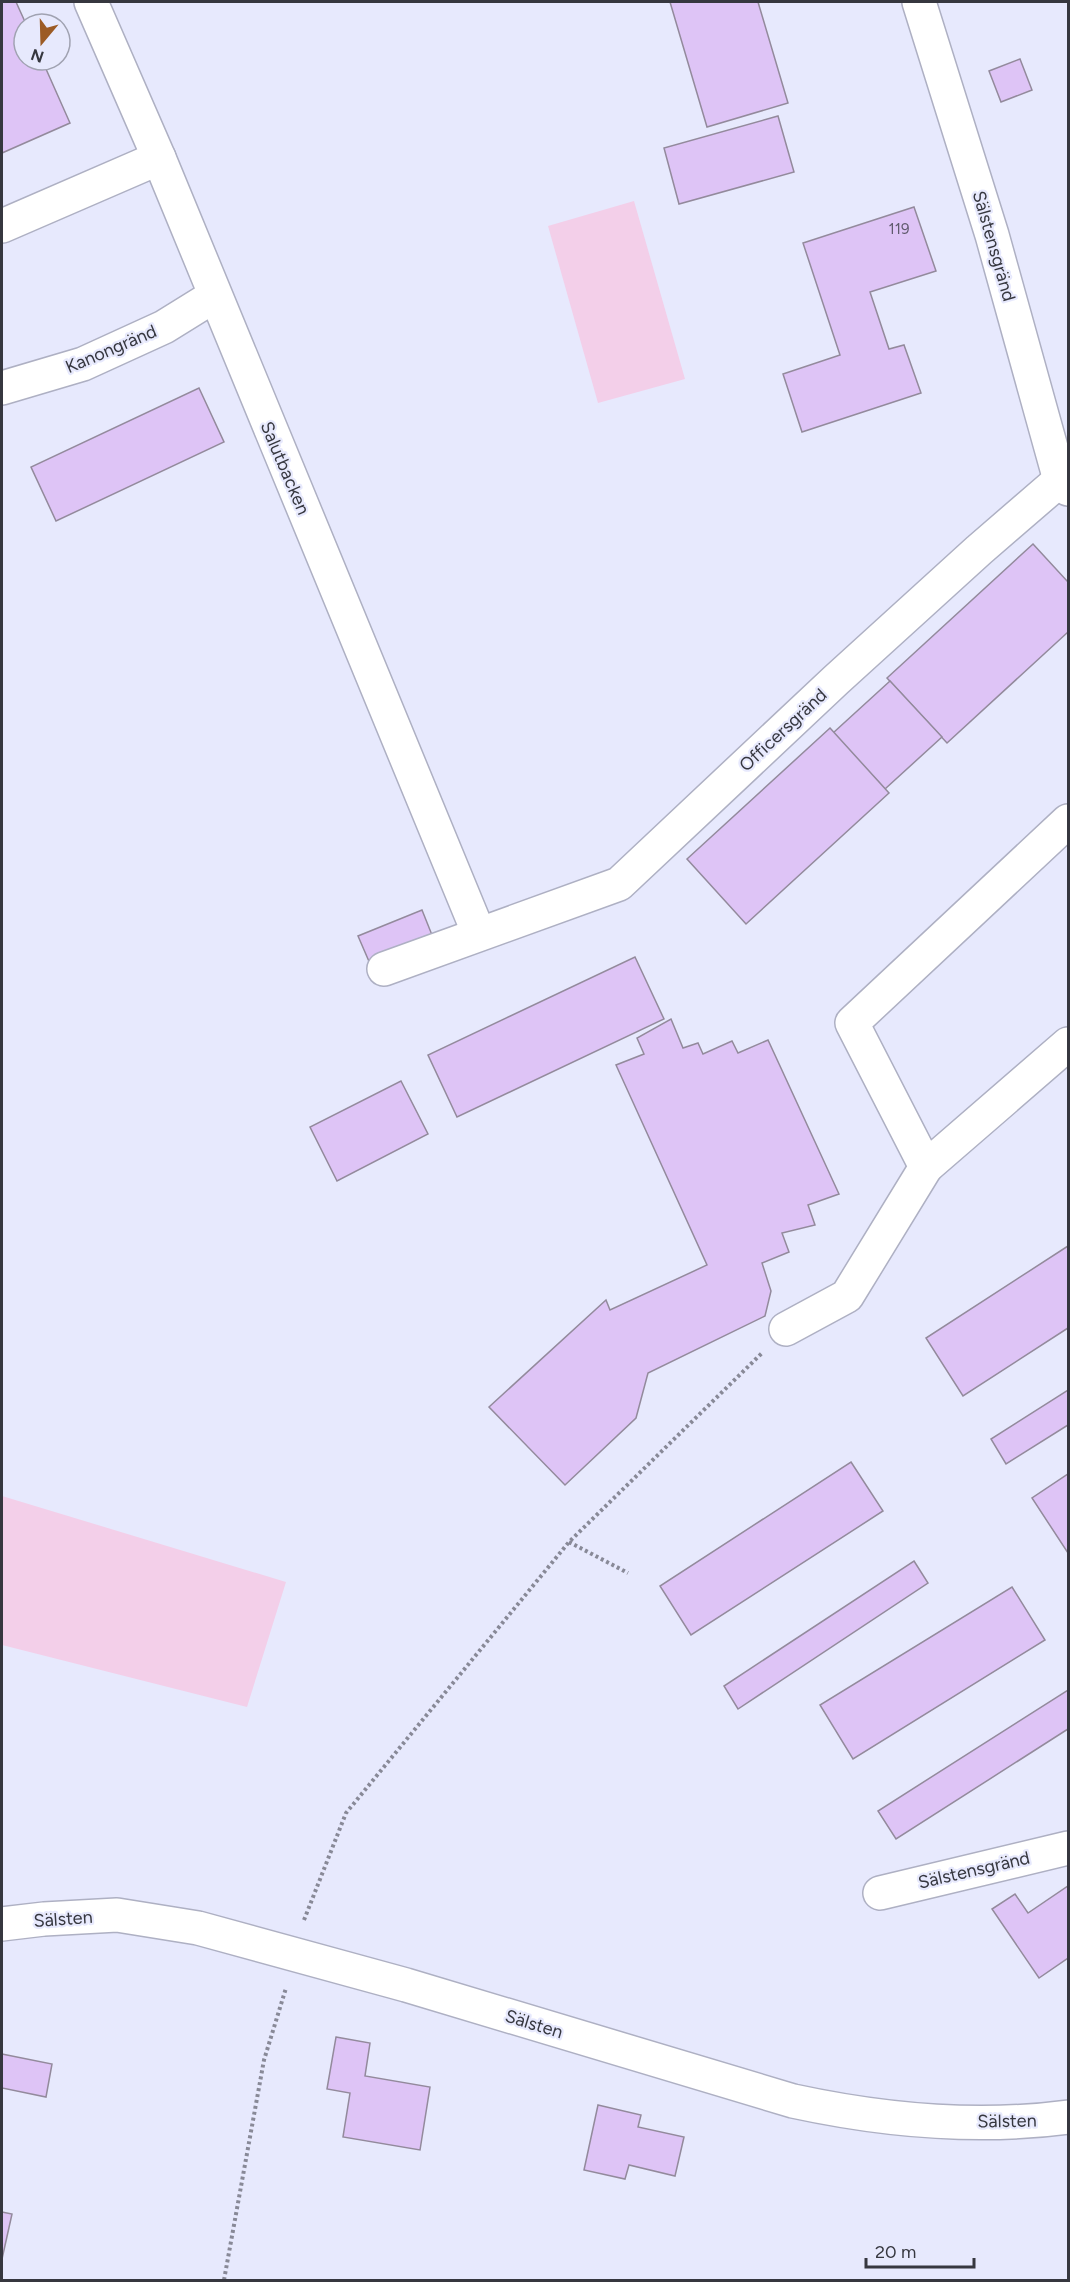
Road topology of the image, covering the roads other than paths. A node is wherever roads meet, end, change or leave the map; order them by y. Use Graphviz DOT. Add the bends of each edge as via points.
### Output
graph roads {
  1 [pos="91,2"];
  2 [pos="919,2"];
  3 [pos="159,158"];
  4 [pos="2,226"];
  5 [pos="214,296"];
  6 [pos="2,388"];
  7 [pos="1064,484"];
  8 [pos="1068,821"];
  9 [pos="479,934"];
  10 [pos="384,969"];
  11 [pos="1068,1044"];
  12 [pos="926,1167"];
  13 [pos="786,1329"];
  14 [pos="1068,1848"];
  15 [pos="880,1893"];
  16 [pos="2,1924"];
  17 [pos="1068,2117"];
  1 -- 3 [label="street, Salutbacken"];
  2 -- 7 [label="street, Sälstensgränd"];
  3 -- 4 [label="street"];
  3 -- 5 [label="street, Salutbacken"];
  5 -- 6 [label="street, Kanongränd" via="164,327 83,364"];
  5 -- 9 [label="street, Salutbacken"];
  7 -- 9 [label="street, Officersgränd" via="979,550 619,884"];
  8 -- 12 [label="street" via="852,1023"];
  9 -- 10 [label="street, Officersgränd"];
  11 -- 12 [label="street"];
  12 -- 13 [label="street" via="847,1296"];
  14 -- 15 [label="street, Sälstensgränd"];
  16 -- 17 [label="street, Sälsten" via="117,1916 298,1942 406,1985 793,2101 879,2117 1033,2122"];
}
